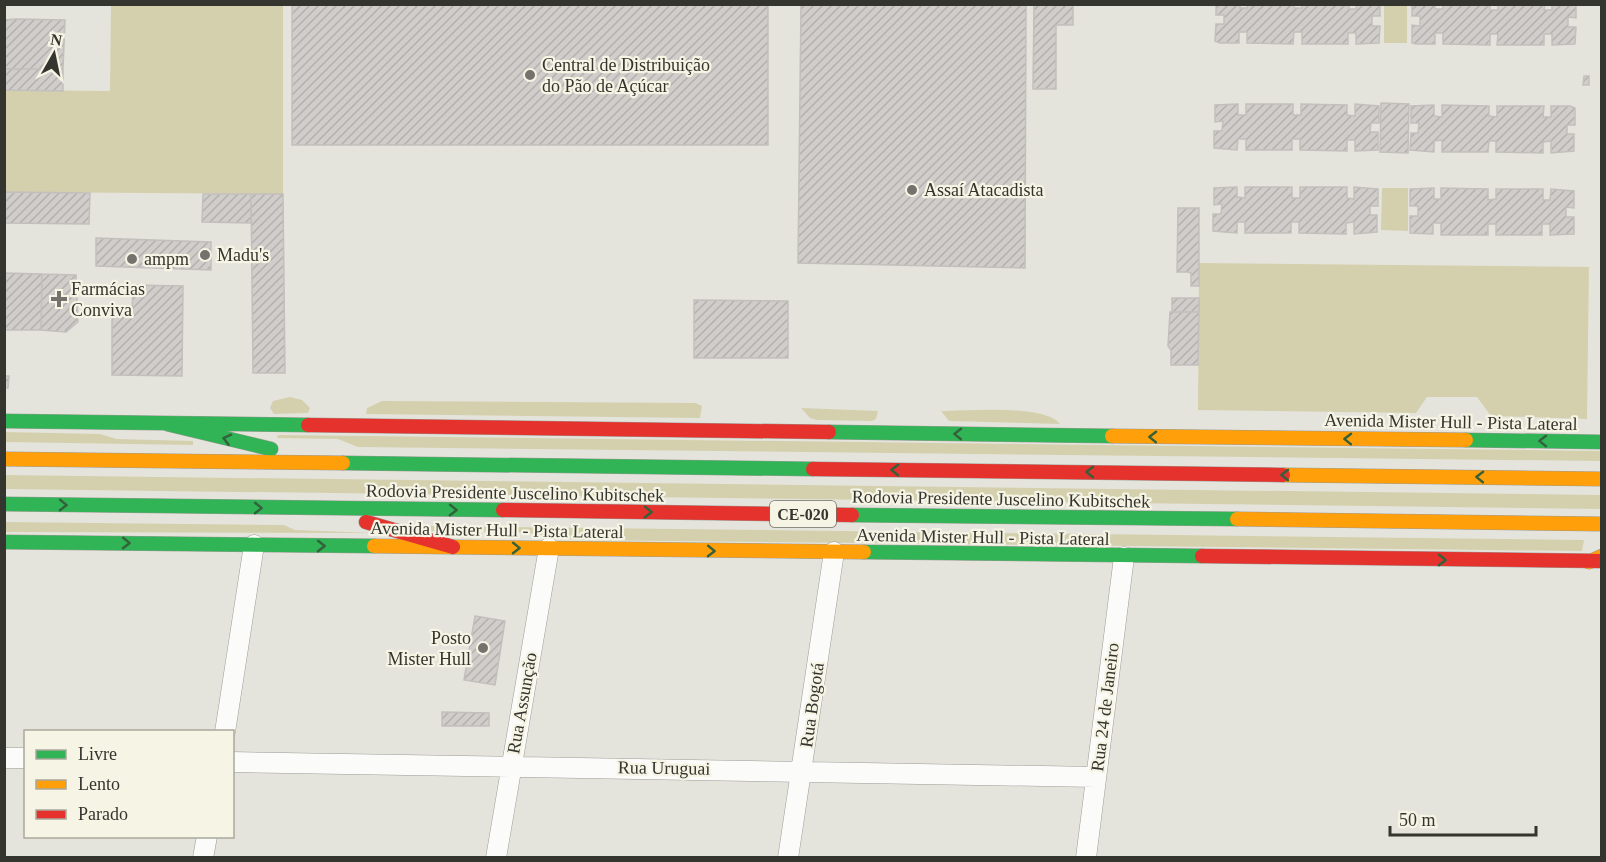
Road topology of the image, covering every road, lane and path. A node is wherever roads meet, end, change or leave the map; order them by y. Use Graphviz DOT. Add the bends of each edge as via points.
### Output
graph roads {
  1 [pos="4,421"];
  2 [pos="167,424"];
  3 [pos="1602,442"];
  4 [pos="4,459"];
  5 [pos="325,462"];
  6 [pos="1602,479"];
  7 [pos="4,504"];
  8 [pos="306,508"];
  9 [pos="1602,524"];
  10 [pos="4,542"];
  11 [pos="254,545"];
  12 [pos="453,547"];
  13 [pos="549,548"];
  14 [pos="834,552"];
  15 [pos="1124,557"];
  16 [pos="1597,559"];
  17 [pos="225,730"];
  18 [pos="4,758"];
  19 [pos="24,759"];
  20 [pos="234,762"];
  21 [pos="511,766"];
  22 [pos="802,771"];
  23 [pos="1096,777"];
  24 [pos="207,838"];
  25 [pos="203,858"];
  26 [pos="496,858"];
  27 [pos="788,858"];
  28 [pos="1086,858"];
  1 -- 2 [label="main road, Avenida Mister Hull - Pista Lateral"];
  3 -- 2 [label="main road, Avenida Mister Hull - Pista Lateral, one-way"];
  5 -- 2 [label="main road, one-way"];
  4 -- 5 [label="main road, Rodovia Presidente Juscelino Kubitschek"];
  6 -- 5 [label="main road, Rodovia Presidente Juscelino Kubitschek, one-way"];
  7 -- 8 [label="main road, Rodovia Presidente Juscelino Kubitschek / CE-020, one-way"];
  8 -- 9 [label="main road, Rodovia Presidente Juscelino Kubitschek / CE-020, one-way"];
  8 -- 12 [label="main road" via="399,529"];
  10 -- 11 [label="main road, Avenida Mister Hull - Pista Lateral, one-way"];
  11 -- 12 [label="main road, Avenida Mister Hull - Pista Lateral, one-way"];
  11 -- 17 [label="street"];
  12 -- 13 [label="main road, Avenida Mister Hull - Pista Lateral, one-way"];
  13 -- 14 [label="main road, Avenida Mister Hull - Pista Lateral, one-way"];
  13 -- 21 [label="street, Rua Assunção"];
  14 -- 15 [label="main road, Avenida Mister Hull - Pista Lateral"];
  14 -- 22 [label="street, Rua Bogotá"];
  15 -- 16 [label="main road, Avenida Mister Hull - Pista Lateral, one-way"];
  15 -- 23 [label="street, Rua 24 de Janeiro"];
  18 -- 19 [label="street"];
  20 -- 21 [label="street, Rua Uruguai"];
  21 -- 22 [label="street, Rua Uruguai"];
  21 -- 26 [label="street, Rua Assunção"];
  22 -- 23 [label="street, Rua Uruguai"];
  22 -- 27 [label="street, Rua Bogotá"];
  23 -- 28 [label="street, Rua 24 de Janeiro"];
  24 -- 25 [label="street"];
}
